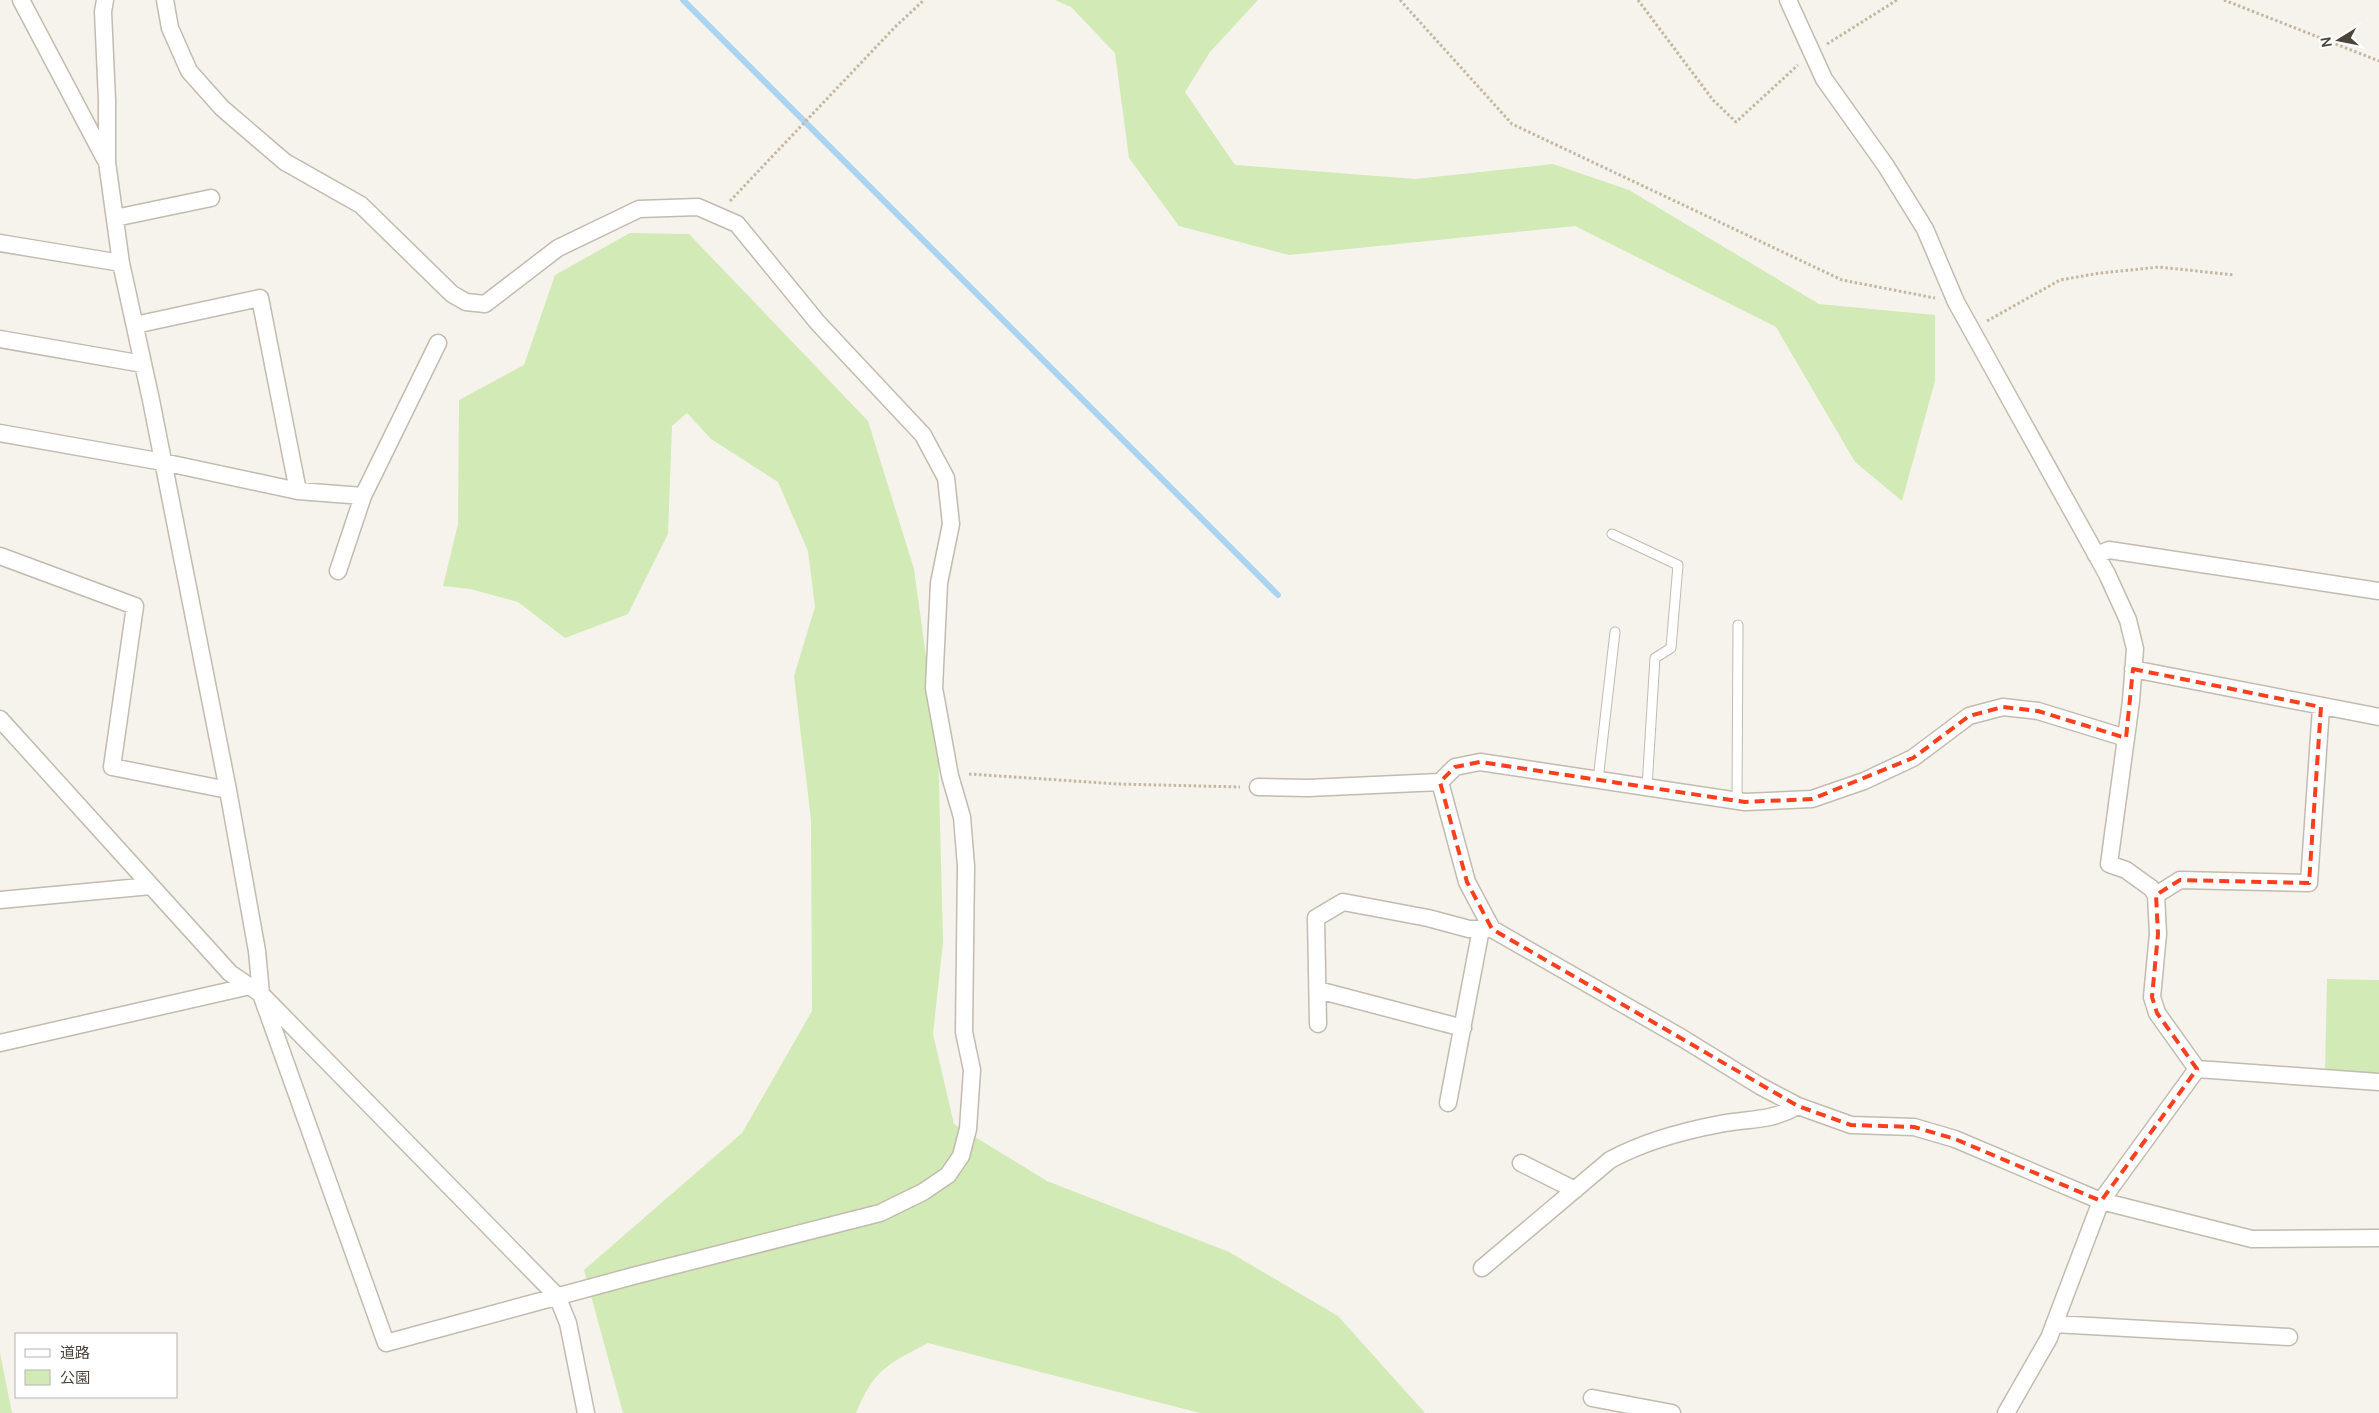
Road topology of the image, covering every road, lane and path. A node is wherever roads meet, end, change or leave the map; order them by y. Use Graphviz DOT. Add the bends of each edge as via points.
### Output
graph roads {
  1 [pos="21,0"];
  2 [pos="105,0"];
  3 [pos="166,0"];
  4 [pos="924,0"];
  5 [pos="1400,0"];
  6 [pos="1638,0"];
  7 [pos="1788,0"];
  8 [pos="1898,0"];
  9 [pos="2224,0"];
  10 [pos="1812,54"];
  11 [pos="2379,61"];
  12 [pos="107,162"];
  13 [pos="211,198"];
  14 [pos="718,214"];
  15 [pos="115,218"];
  16 [pos="0,242"];
  17 [pos="121,263"];
  18 [pos="2234,275"];
  19 [pos="1956,302"];
  20 [pos="135,325"];
  21 [pos="1972,330"];
  22 [pos="0,339"];
  23 [pos="438,343"];
  24 [pos="143,364"];
  25 [pos="0,432"];
  26 [pos="163,462"];
  27 [pos="298,491"];
  28 [pos="363,496"];
  29 [pos="1612,534"];
  30 [pos="0,556"];
  31 [pos="2096,556"];
  32 [pos="338,571"];
  33 [pos="2379,591"];
  34 [pos="1738,625"];
  35 [pos="1615,632"];
  36 [pos="2133,669"];
  37 [pos="2322,707"];
  38 [pos="2379,717"];
  39 [pos="0,719"];
  40 [pos="2126,738"];
  41 [pos="949,773"];
  42 [pos="1598,780"];
  43 [pos="1440,782"];
  44 [pos="1258,787"];
  45 [pos="1647,787"];
  46 [pos="228,790"];
  47 [pos="1737,801"];
  48 [pos="151,886"];
  49 [pos="2156,895"];
  50 [pos="0,900"];
  51 [pos="1486,929"];
  52 [pos="256,990"];
  53 [pos="1318,990"];
  54 [pos="1318,1024"];
  55 [pos="1463,1028"];
  56 [pos="0,1043"];
  57 [pos="2197,1070"];
  58 [pos="2379,1082"];
  59 [pos="1448,1103"];
  60 [pos="1798,1106"];
  61 [pos="1521,1164"];
  62 [pos="1575,1190"];
  63 [pos="2101,1201"];
  64 [pos="2379,1238"];
  65 [pos="1482,1268"];
  66 [pos="557,1296"];
  67 [pos="2054,1324"];
  68 [pos="2289,1337"];
  69 [pos="1592,1398"];
  70 [pos="586,1413"];
  71 [pos="1672,1413"];
  72 [pos="2006,1413"];
  1 -- 12 [label="street"];
  2 -- 12 [label="street"];
  3 -- 14 [label="street" via="170,28 189,72 222,108 285,162 361,205 452,294 466,302 484,304 558,248 639,209 698,207"];
  4 -- 14 [label="path"];
  5 -- 19 [label="path" via="1512,124 1842,280"];
  6 -- 10 [label="path" via="1714,100 1736,122"];
  7 -- 10 [label="street"];
  8 -- 10 [label="path"];
  9 -- 11 [label="path"];
  10 -- 19 [label="street" via="1824,79 1886,166 1925,229"];
  12 -- 15 [label="street"];
  13 -- 15 [label="street"];
  14 -- 41 [label="street" via="736,224 818,323 923,435 946,478 951,524 939,583 934,688"];
  15 -- 17 [label="street"];
  16 -- 17 [label="street"];
  17 -- 20 [label="street"];
  18 -- 21 [label="path" via="2159,267 2100,272 2060,280"];
  19 -- 21 [label="street"];
  20 -- 24 [label="street"];
  20 -- 27 [label="street" via="260,298"];
  21 -- 31 [label="street"];
  22 -- 24 [label="street"];
  23 -- 28 [label="street"];
  24 -- 26 [label="street"];
  25 -- 26 [label="street"];
  26 -- 27 [label="street"];
  26 -- 46 [label="street"];
  27 -- 28 [label="street"];
  28 -- 32 [label="street"];
  29 -- 45 [label="lane" via="1678,565 1670,648 1656,658"];
  30 -- 46 [label="street" via="135,606 112,767"];
  31 -- 33 [label="street" via="2109,550"];
  31 -- 36 [label="street" via="2128,620 2134,649"];
  34 -- 47 [label="lane"];
  35 -- 42 [label="lane"];
  36 -- 37 [label="street"];
  36 -- 40 [label="street"];
  37 -- 38 [label="street"];
  37 -- 49 [label="street" via="2309,883 2180,880"];
  39 -- 48 [label="street"];
  40 -- 47 [label="street" via="2038,710 2003,707 1969,716 1913,758 1864,781 1812,799"];
  40 -- 49 [label="street" via="2109,864 2126,870"];
  41 -- 44 [label="path" via="1118,784"];
  41 -- 66 [label="street" via="962,817 966,866 964,1032 972,1070 968,1129 961,1156 948,1175 923,1192 880,1213"];
  42 -- 43 [label="street" via="1480,762 1455,768"];
  42 -- 45 [label="street"];
  43 -- 44 [label="street"];
  43 -- 51 [label="street" via="1467,882"];
  45 -- 47 [label="street"];
  46 -- 52 [label="street" via="257,951"];
  48 -- 50 [label="street"];
  48 -- 52 [label="street" via="230,973"];
  49 -- 57 [label="street" via="2158,934 2152,997 2157,1014"];
  51 -- 53 [label="street" via="1469,929 1343,902 1316,918"];
  51 -- 55 [label="street"];
  51 -- 60 [label="street"];
  52 -- 56 [label="street"];
  52 -- 66 [label="street"];
  52 -- 66 [label="street" via="386,1343"];
  53 -- 54 [label="street"];
  53 -- 55 [label="street"];
  55 -- 59 [label="street"];
  57 -- 58 [label="street"];
  57 -- 63 [label="street"];
  60 -- 62 [label="street" via="1783,1115 1721,1124 1634,1147 1610,1160"];
  60 -- 63 [label="street" via="1851,1125 1914,1127 1955,1139"];
  61 -- 62 [label="street"];
  62 -- 65 [label="street"];
  63 -- 64 [label="street" via="2252,1239"];
  63 -- 67 [label="street"];
  66 -- 70 [label="street" via="568,1323"];
  67 -- 68 [label="street"];
  67 -- 72 [label="street"];
  69 -- 71 [label="street"];
}
